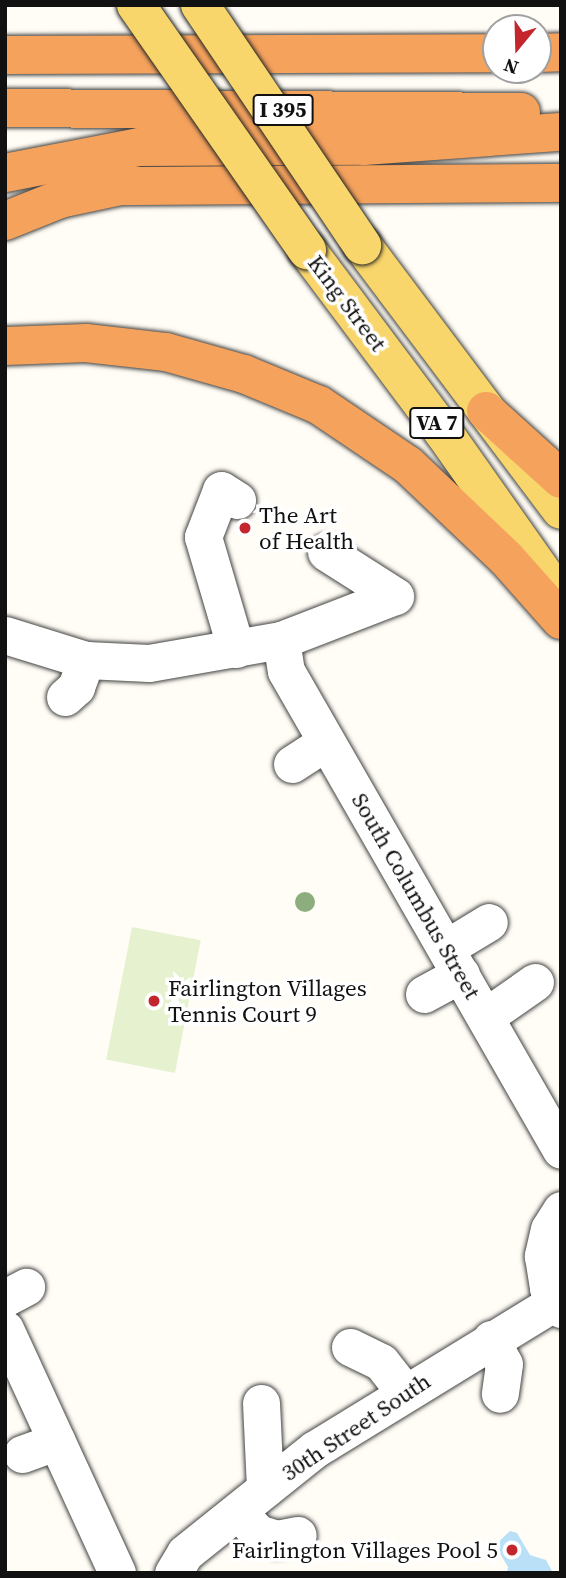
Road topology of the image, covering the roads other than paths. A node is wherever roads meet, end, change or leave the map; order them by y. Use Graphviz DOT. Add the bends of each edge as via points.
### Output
graph roads {
  1 [pos="136,5"];
  2 [pos="200,5"];
  3 [pos="482,53"];
  4 [pos="5,55"];
  5 [pos="5,108"];
  6 [pos="561,112"];
  7 [pos="561,132"];
  8 [pos="5,173"];
  9 [pos="561,183"];
  10 [pos="5,221"];
  11 [pos="5,346"];
  12 [pos="486,411"];
  13 [pos="561,479"];
  14 [pos="237,500"];
  15 [pos="561,510"];
  16 [pos="326,552"];
  17 [pos="561,599"];
  18 [pos="561,620"];
  19 [pos="5,635"];
  20 [pos="281,640"];
  21 [pos="236,649"];
  22 [pos="86,660"];
  23 [pos="65,696"];
  24 [pos="326,742"];
  25 [pos="292,764"];
  26 [pos="489,922"];
  27 [pos="454,961"];
  28 [pos="535,982"];
  29 [pos="424,994"];
  30 [pos="485,1017"];
  31 [pos="561,1150"];
  32 [pos="561,1210"];
  33 [pos="558,1305"];
  34 [pos="5,1330"];
  35 [pos="491,1339"];
  36 [pos="350,1347"];
  37 [pos="405,1393"];
  38 [pos="500,1394"];
  39 [pos="261,1403"];
  40 [pos="57,1441"];
  41 [pos="22,1454"];
  42 [pos="251,1500"];
  43 [pos="298,1535"];
  44 [pos="117,1573"];
  45 [pos="173,1573"];
  1 -- 17 [label="main road, King Street / VA 7, bridge"];
  2 -- 12 [label="main road, King Street / VA 7, bridge" via="362,244"];
  3 -- 4 [label="highway"];
  5 -- 6 [label="highway, I 395"];
  7 -- 8 [label="highway" via="364,146 139,147"];
  9 -- 10 [label="highway" via="120,186 60,199"];
  11 -- 18 [label="highway" via="86,343 166,352 244,374 319,405 408,465 506,558"];
  12 -- 13 [label="highway"];
  12 -- 15 [label="main road, King Street / VA 7"];
  14 -- 21 [label="street" via="221,490 196,533"];
  16 -- 20 [label="street" via="396,597"];
  19 -- 22 [label="street"];
  20 -- 21 [label="street"];
  20 -- 24 [label="street, South Columbus Street" via="286,671"];
  21 -- 22 [label="street" via="149,663"];
  22 -- 23 [label="street" via="76,687"];
  24 -- 25 [label="street"];
  24 -- 27 [label="street, South Columbus Street"];
  26 -- 27 [label="street"];
  27 -- 29 [label="street"];
  27 -- 30 [label="street, South Columbus Street"];
  28 -- 30 [label="street"];
  30 -- 31 [label="street, South Columbus Street"];
  32 -- 33 [label="street" via="549,1229 543,1256"];
  33 -- 35 [label="street, 30th Street South"];
  34 -- 40 [label="street"];
  35 -- 37 [label="street, 30th Street South"];
  35 -- 38 [label="street" via="504,1364"];
  36 -- 37 [label="street" via="381,1362"];
  37 -- 42 [label="street, 30th Street South" via="315,1449"];
  39 -- 42 [label="street"];
  40 -- 41 [label="street"];
  40 -- 44 [label="street"];
  42 -- 43 [label="street" via="258,1533 277,1539"];
  42 -- 45 [label="street, 30th Street South" via="185,1553"];
}
